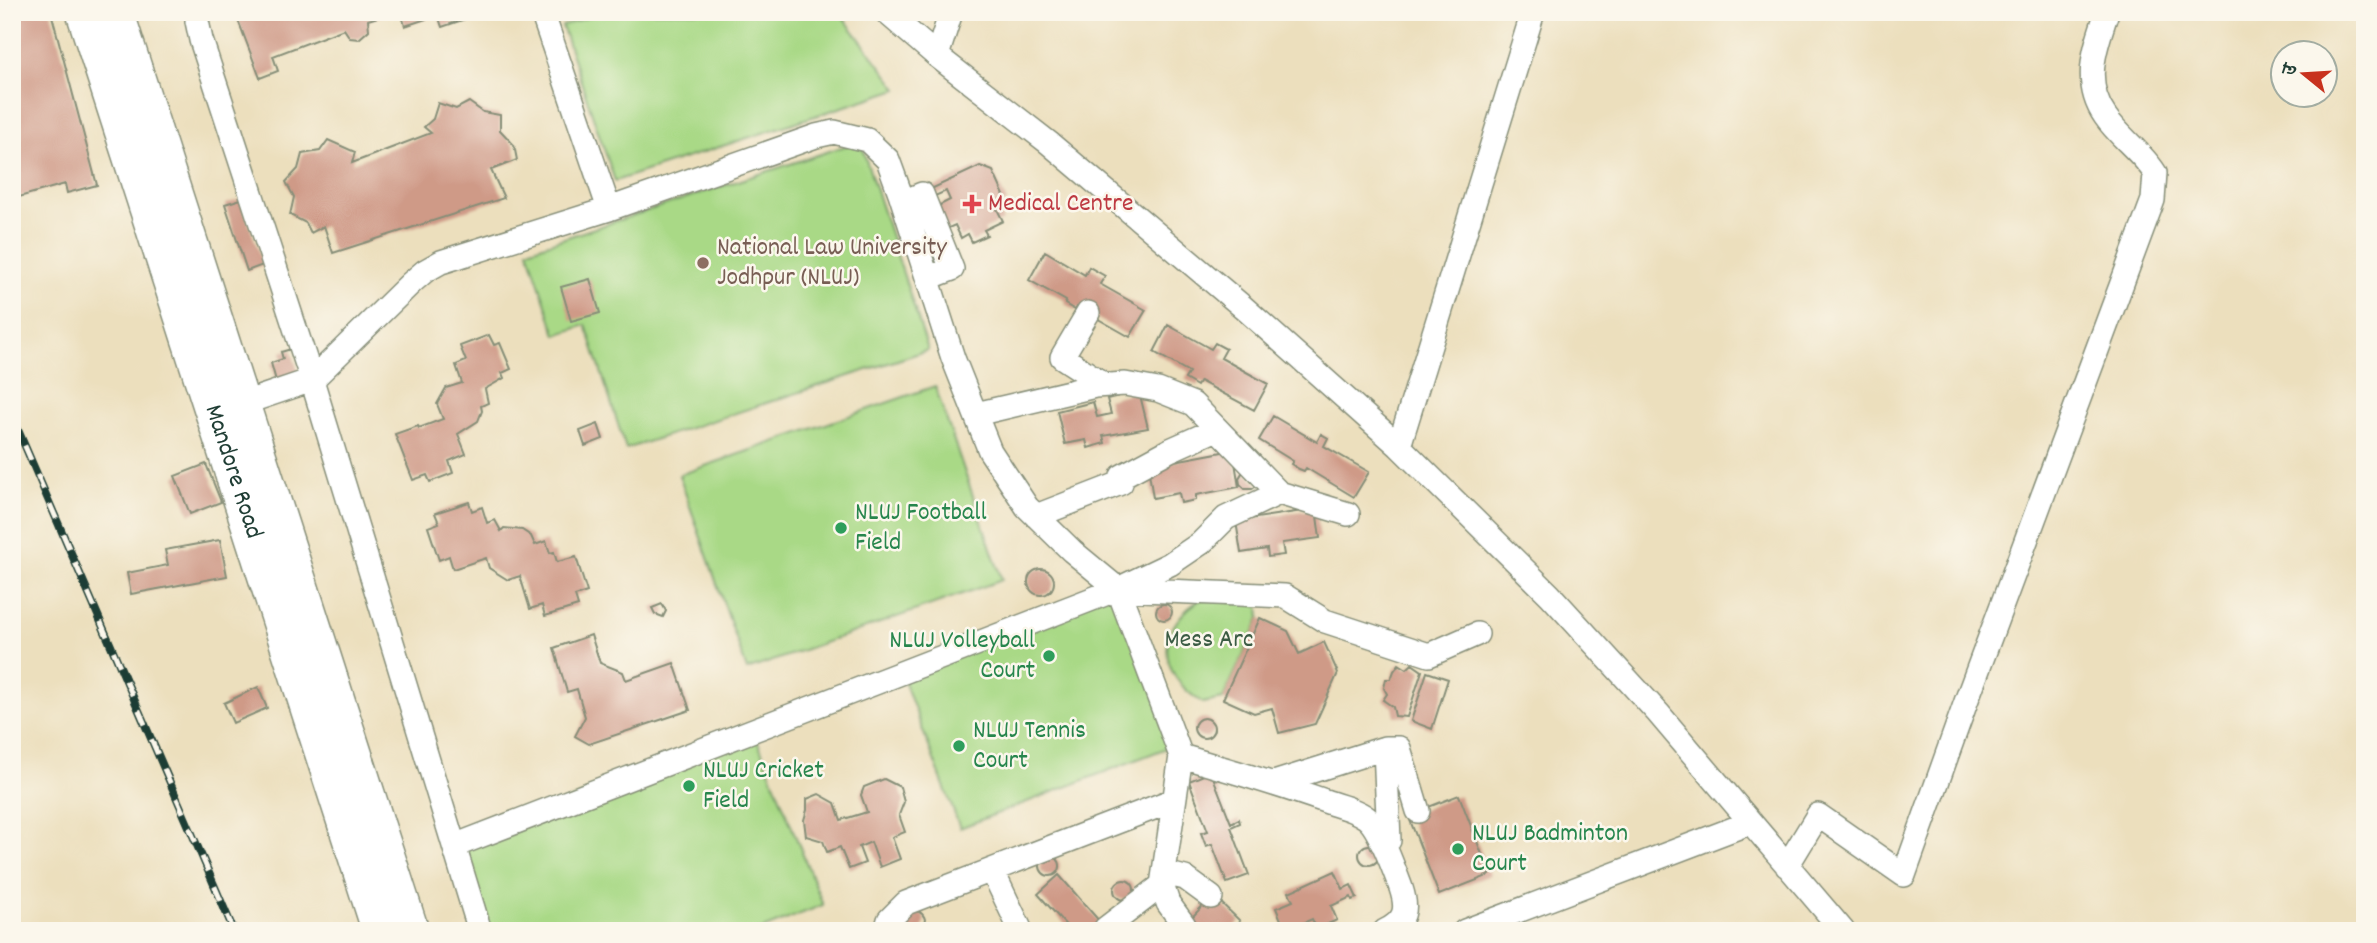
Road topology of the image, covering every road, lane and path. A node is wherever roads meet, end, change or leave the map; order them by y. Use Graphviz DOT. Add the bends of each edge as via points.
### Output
graph roads {
  1 [pos="85,12"];
  2 [pos="115,12"];
  3 [pos="192,12"];
  4 [pos="199,12"];
  5 [pos="542,12"];
  6 [pos="886,12"];
  7 [pos="951,12"];
  8 [pos="1533,12"];
  9 [pos="2107,12"];
  10 [pos="201,40"];
  11 [pos="937,56"];
  12 [pos="610,209"];
  13 [pos="1088,313"];
  14 [pos="312,380"];
  15 [pos="1105,385"];
  16 [pos="241,404"];
  17 [pos="976,414"];
  18 [pos="1217,429"];
  19 [pos="1399,446"];
  20 [pos="1279,493"];
  21 [pos="1348,514"];
  22 [pos="1036,516"];
  23 [pos="1118,589"];
  24 [pos="1478,634"];
  25 [pos="1385,748"];
  26 [pos="1181,756"];
  27 [pos="1274,783"];
  28 [pos="1174,800"];
  29 [pos="1418,811"];
  30 [pos="1749,823"];
  31 [pos="1382,843"];
  32 [pos="454,846"];
  33 [pos="1787,866"];
  34 [pos="992,870"];
  35 [pos="1164,879"];
  36 [pos="1211,897"];
  37 [pos="1184,925"];
  38 [pos="1106,928"];
  39 [pos="382,931"];
  40 [pos="410,931"];
  41 [pos="480,931"];
  42 [pos="886,931"];
  43 [pos="1021,931"];
  44 [pos="1385,931"];
  45 [pos="1465,931"];
  46 [pos="1843,931"];
  1 -- 39 [label="highway, Mandore Road"];
  2 -- 16 [label="highway, Mandore Road"];
  3 -- 10 [label="street"];
  4 -- 10 [label="street"];
  5 -- 12 [label="street"];
  6 -- 11 [label="street"];
  7 -- 11 [label="street"];
  8 -- 19 [label="street"];
  9 -- 33 [label="street" via="2095,47 2093,92 2105,116 2155,173 2153,201 1904,875 1818,815"];
  10 -- 14 [label="street"];
  11 -- 19 [label="street" via="1121,203"];
  12 -- 14 [label="street" via="428,269"];
  12 -- 17 [label="street" via="816,136 834,132 867,141 888,160"];
  13 -- 15 [label="street" via="1062,357"];
  14 -- 16 [label="street"];
  14 -- 32 [label="street"];
  15 -- 17 [label="street"];
  15 -- 18 [label="street" via="1158,390 1193,404"];
  16 -- 40 [label="highway, Mandore Road"];
  17 -- 22 [label="street" via="990,451"];
  18 -- 20 [label="street"];
  18 -- 22 [label="street" via="1122,476 1121,484"];
  19 -- 30 [label="street" via="1550,594"];
  20 -- 21 [label="street"];
  20 -- 23 [label="street" via="1226,518 1170,564"];
  22 -- 23 [label="street"];
  23 -- 24 [label="street" via="1285,596 1325,621 1429,655"];
  23 -- 26 [label="street"];
  23 -- 32 [label="street"];
  25 -- 27 [label="street"];
  25 -- 29 [label="street" via="1399,748"];
  25 -- 31 [label="street" via="1389,840"];
  26 -- 27 [label="street"];
  26 -- 28 [label="street"];
  27 -- 31 [label="street" via="1369,820"];
  28 -- 34 [label="street"];
  28 -- 35 [label="street"];
  30 -- 33 [label="street"];
  30 -- 45 [label="street"];
  31 -- 44 [label="street" via="1406,907 1401,921"];
  32 -- 41 [label="street"];
  33 -- 46 [label="street"];
  34 -- 42 [label="street" via="906,903 889,920"];
  34 -- 43 [label="street"];
  35 -- 36 [label="street" via="1185,878"];
  35 -- 37 [label="street" via="1168,903"];
  35 -- 38 [label="street"];
}
